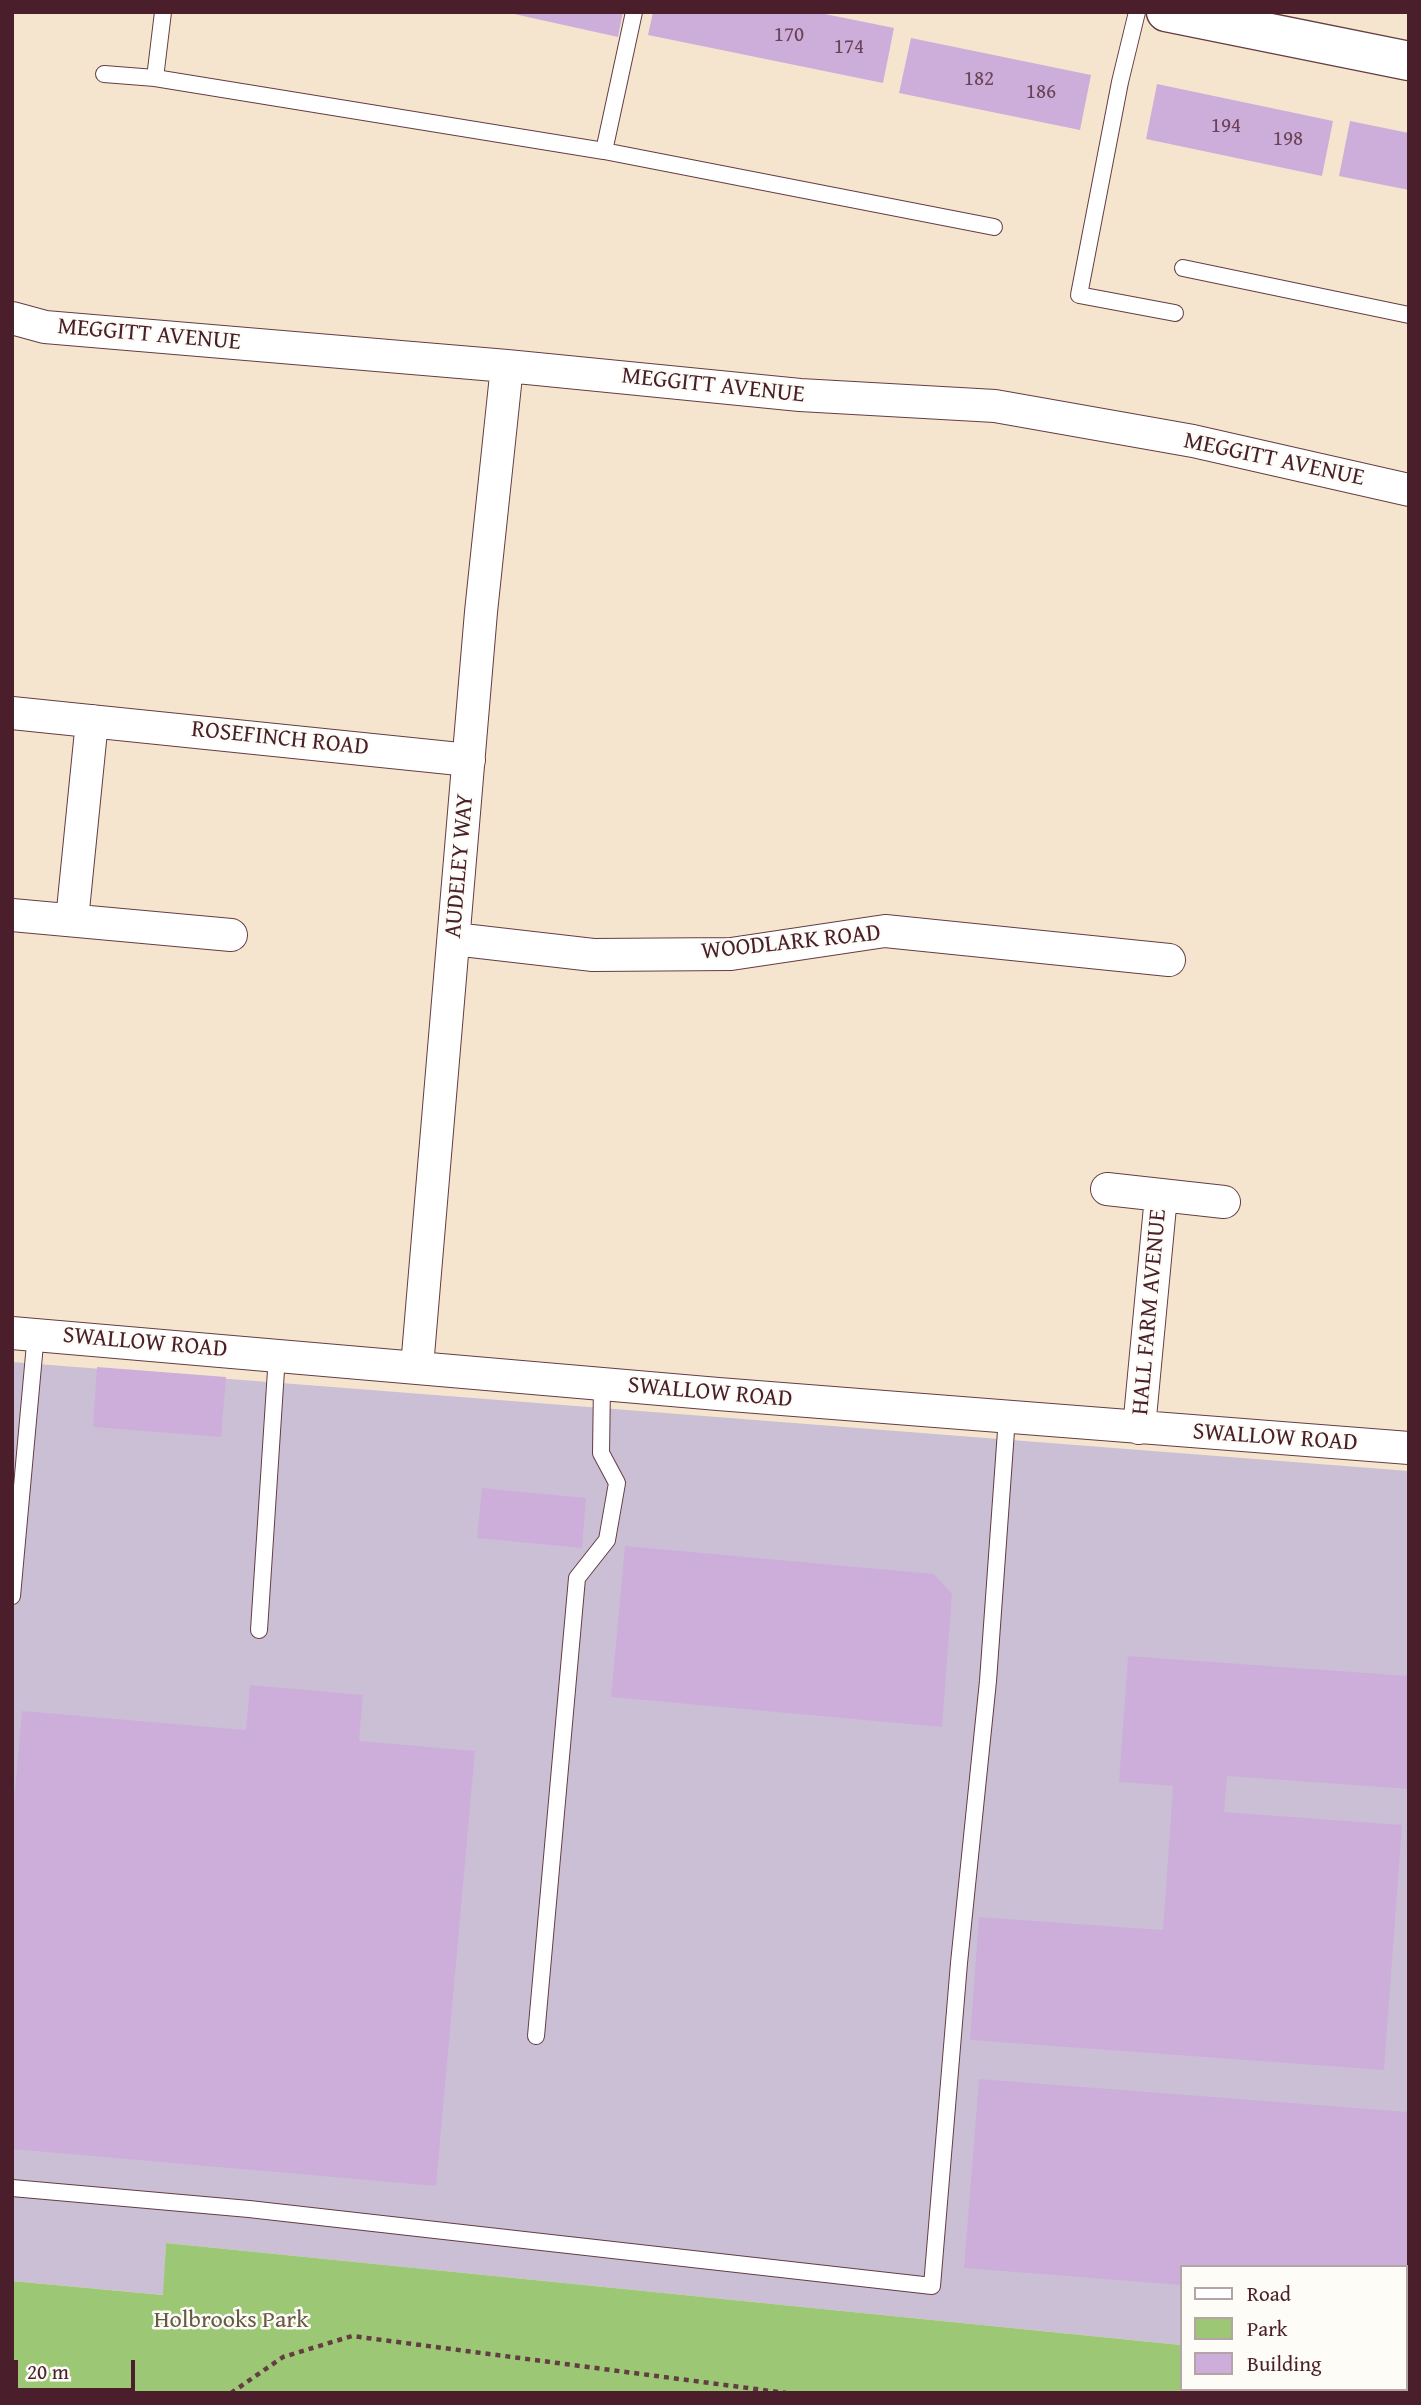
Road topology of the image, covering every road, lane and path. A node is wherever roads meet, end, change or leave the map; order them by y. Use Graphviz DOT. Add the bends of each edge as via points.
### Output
graph roads {
  1 [pos="163,12"];
  2 [pos="634,12"];
  3 [pos="1138,12"];
  4 [pos="1166,12"];
  5 [pos="1409,61"];
  6 [pos="104,74"];
  7 [pos="155,78"];
  8 [pos="604,151"];
  9 [pos="994,227"];
  10 [pos="1184,268"];
  11 [pos="1175,313"];
  12 [pos="1409,315"];
  13 [pos="12,318"];
  14 [pos="507,366"];
  15 [pos="1409,490"];
  16 [pos="12,713"];
  17 [pos="92,721"];
  18 [pos="469,760"];
  19 [pos="12,915"];
  20 [pos="72,920"];
  21 [pos="231,935"];
  22 [pos="454,939"];
  23 [pos="1168,960"];
  24 [pos="1107,1189"];
  25 [pos="1161,1196"];
  26 [pos="1224,1202"];
  27 [pos="24,1333"];
  28 [pos="277,1355"];
  29 [pos="417,1367"];
  30 [pos="602,1384"];
  31 [pos="1007,1417"];
  32 [pos="1139,1428"];
  33 [pos="1409,1448"];
  34 [pos="12,1596"];
  35 [pos="259,1630"];
  36 [pos="536,2036"];
  37 [pos="12,2188"];
  38 [pos="231,2393"];
  39 [pos="786,2393"];
  1 -- 7 [label="lane"];
  2 -- 8 [label="lane"];
  3 -- 11 [label="lane" via="1117,95 1079,295"];
  4 -- 5 [label="street"];
  6 -- 7 [label="lane"];
  7 -- 8 [label="lane"];
  8 -- 9 [label="lane"];
  10 -- 12 [label="lane"];
  13 -- 14 [label="street, MEGGITT AVENUE" via="44,327"];
  14 -- 15 [label="street, MEGGITT AVENUE" via="800,396 995,407 1193,441"];
  14 -- 18 [label="street, AUDELEY WAY"];
  16 -- 17 [label="street, ROSEFINCH ROAD"];
  17 -- 18 [label="street, ROSEFINCH ROAD"];
  17 -- 20 [label="street"];
  18 -- 22 [label="street, AUDELEY WAY"];
  19 -- 20 [label="street"];
  20 -- 21 [label="street"];
  22 -- 23 [label="street, WOODLARK ROAD" via="593,955 731,954 885,931"];
  22 -- 29 [label="street, AUDELEY WAY"];
  24 -- 25 [label="street, HALL FARM AVENUE"];
  25 -- 26 [label="street, HALL FARM AVENUE"];
  25 -- 32 [label="street, HALL FARM AVENUE"];
  27 -- 28 [label="street, SWALLOW ROAD"];
  27 -- 34 [label="lane"];
  28 -- 29 [label="street, SWALLOW ROAD"];
  28 -- 35 [label="lane"];
  29 -- 30 [label="street, SWALLOW ROAD"];
  30 -- 31 [label="street, SWALLOW ROAD"];
  30 -- 36 [label="lane" via="601,1453 617,1483 607,1540 577,1578"];
  31 -- 32 [label="street, SWALLOW ROAD"];
  31 -- 37 [label="lane" via="988,1681 932,2286 249,2209"];
  32 -- 33 [label="street, SWALLOW ROAD"];
  38 -- 39 [label="path" via="283,2357 352,2336"];
}
